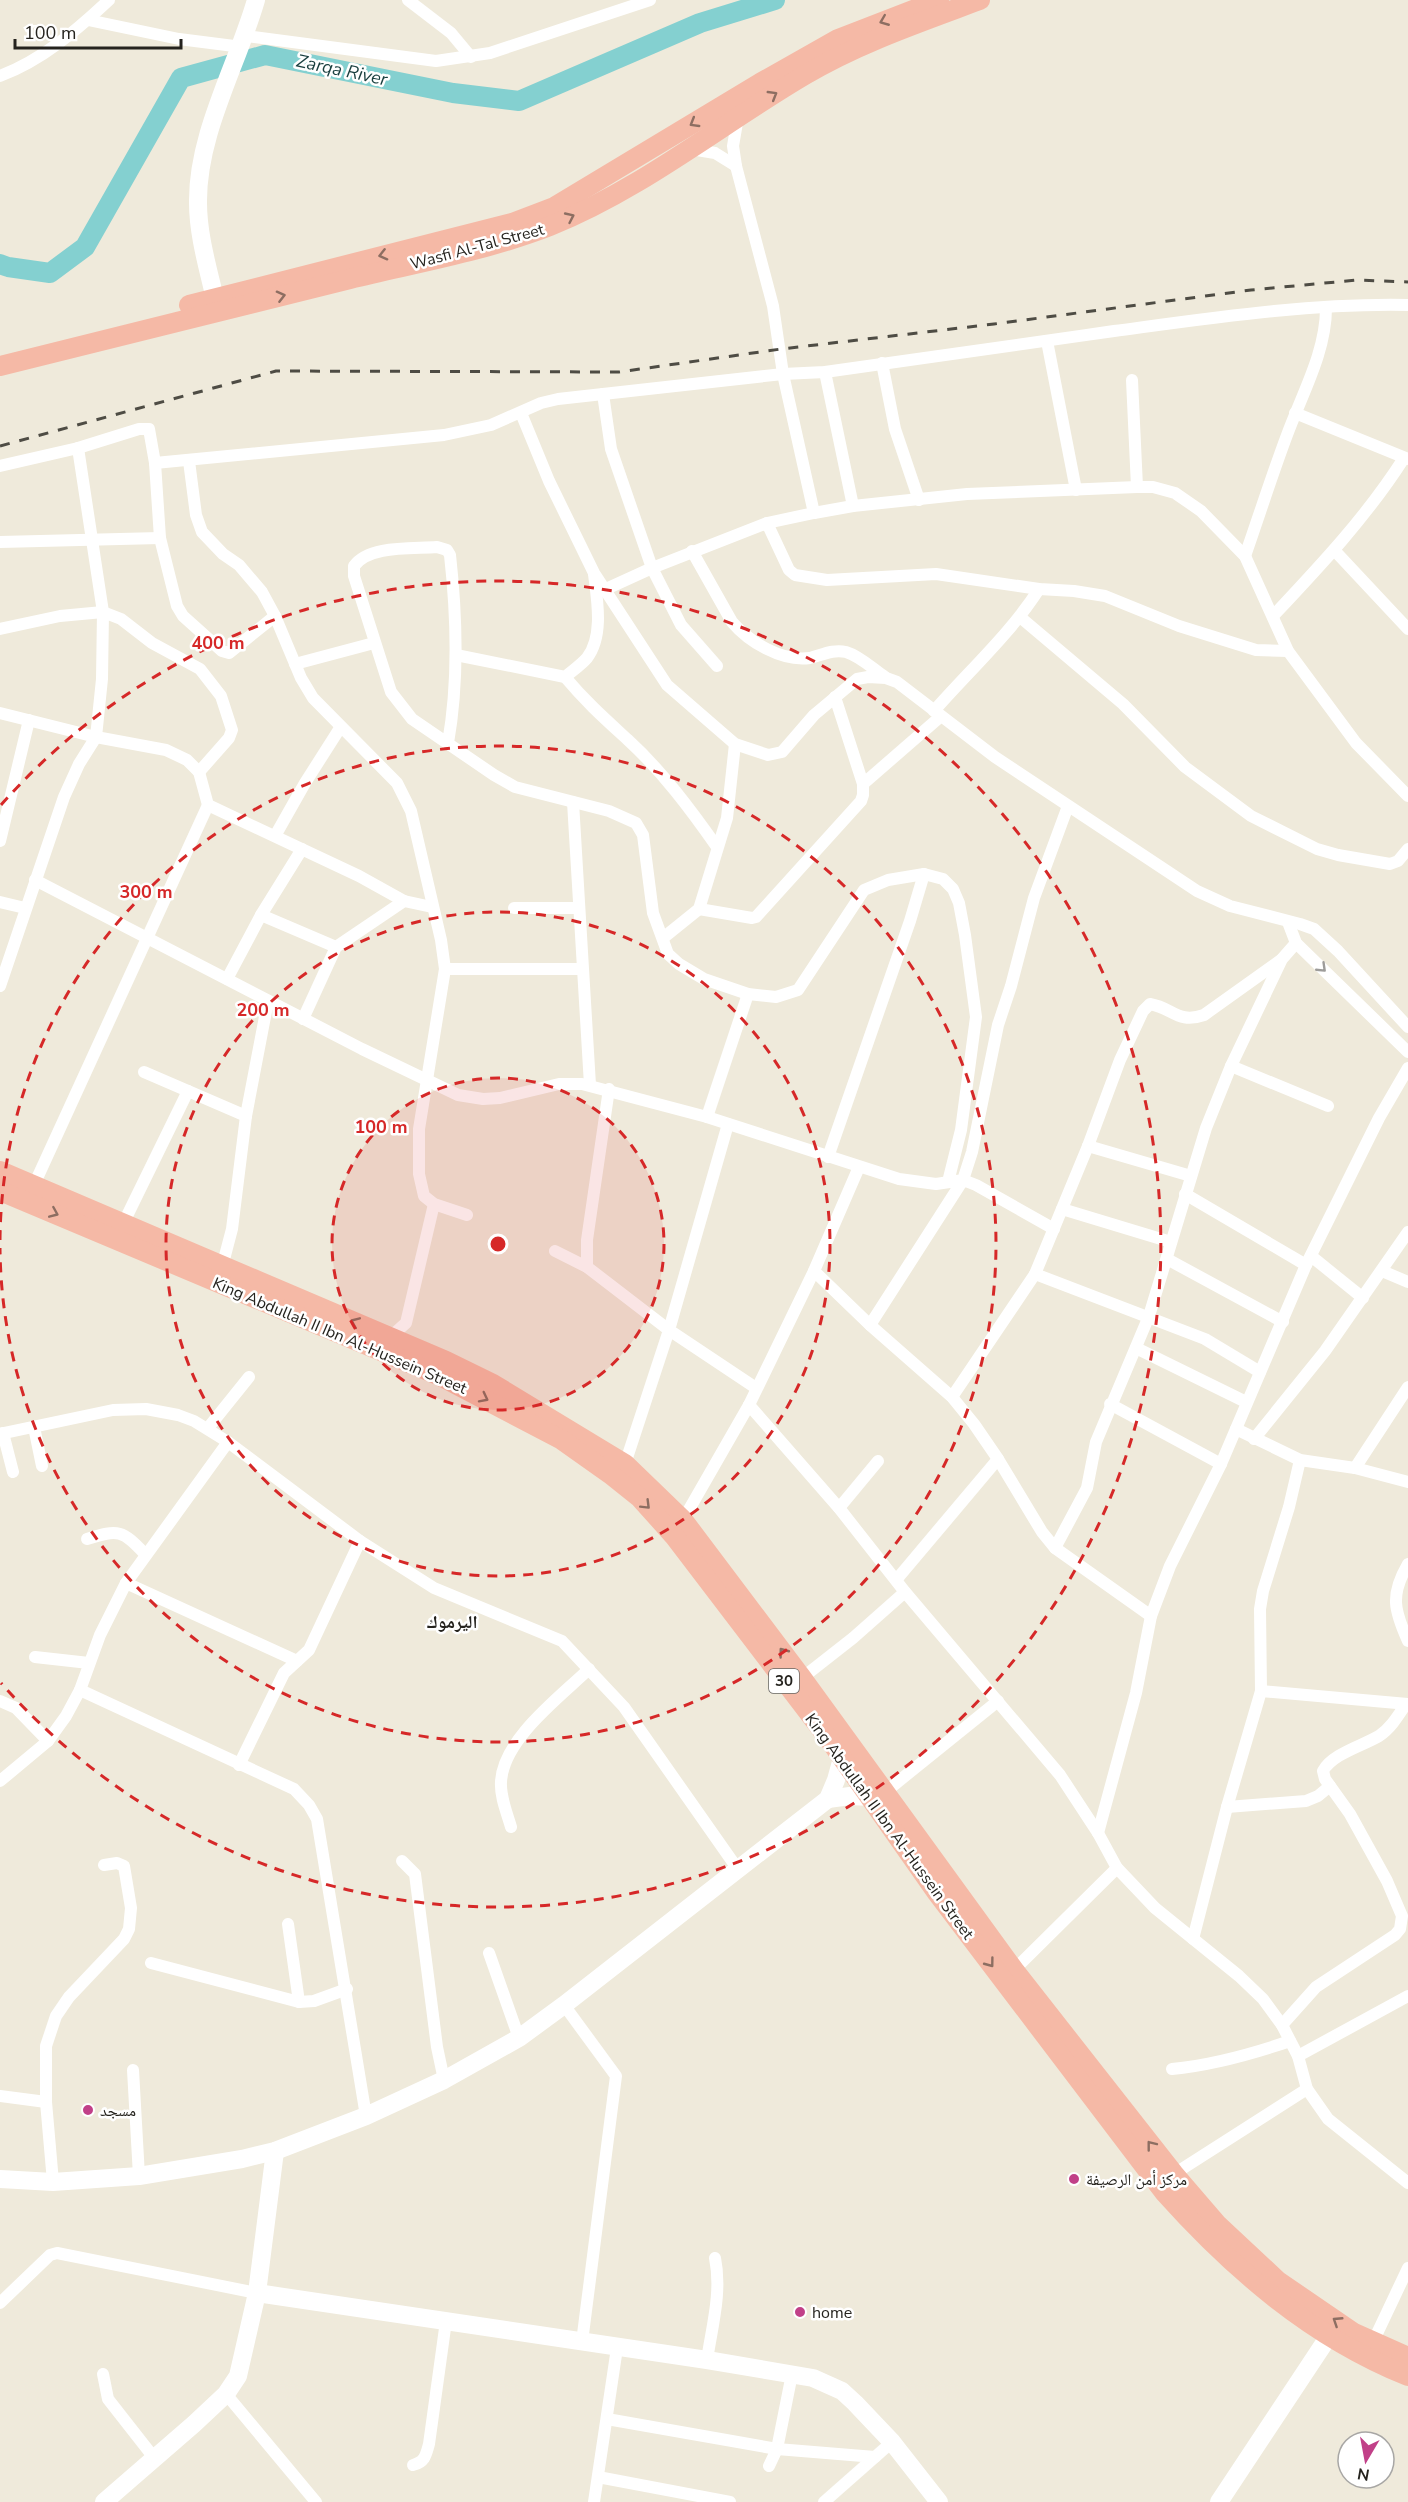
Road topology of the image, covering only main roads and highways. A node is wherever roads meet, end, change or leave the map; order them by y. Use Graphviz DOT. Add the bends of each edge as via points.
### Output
graph roads {
  1 [pos="939,0"];
  2 [pos="980,0"];
  3 [pos="842,47"];
  4 [pos="614,183"];
  5 [pos="0,355"];
  6 [pos="0,366"];
  7 [pos="0,1171"];
  8 [pos="0,1191"];
  9 [pos="384,1343"];
  10 [pos="877,1795"];
  11 [pos="944,1888"];
  12 [pos="1124,2125"];
  13 [pos="1408,2357"];
  14 [pos="1408,2376"];
  1 -- 3 [label="main road, Wasfi Al-Tal Street, one-way"];
  2 -- 3 [label="main road, Wasfi Al-Tal Street"];
  3 -- 4 [label="main road, Wasfi Al-Tal Street, one-way" via="760,83"];
  4 -- 3 [label="main road, Wasfi Al-Tal Street, one-way" via="691,149"];
  4 -- 5 [label="main road, Wasfi Al-Tal Street, one-way" via="512,223"];
  6 -- 4 [label="main road, Wasfi Al-Tal Street, one-way" via="514,238 549,226"];
  9 -- 7 [label="main road, King Abdullah II Ibn Al-Hussein Street / 30, one-way" via="222,1267"];
  8 -- 9 [label="main road, King Abdullah II Ibn Al-Hussein Street / 30, one-way"];
  9 -- 10 [label="main road, King Abdullah II Ibn Al-Hussein Street / 30, one-way" via="538,1425 587,1456 639,1498 674,1536 842,1758"];
  10 -- 9 [label="main road, King Abdullah II Ibn Al-Hussein Street / 30, one-way" via="802,1678 683,1520 626,1464 493,1384"];
  10 -- 11 [label="main road, King Abdullah II Ibn Al-Hussein Street / 30"];
  11 -- 12 [label="main road, King Abdullah II Ibn Al-Hussein Street / 30, one-way"];
  11 -- 12 [label="main road, King Abdullah II Ibn Al-Hussein Street / 30" via="1014,1970"];
  13 -- 12 [label="main road, King Abdullah II Ibn Al-Hussein Street / 30, one-way" via="1354,2333 1278,2281 1217,2224"];
  12 -- 14 [label="main road, King Abdullah II Ibn Al-Hussein Street / 30" via="1164,2192 1235,2266 1329,2336"];
}
